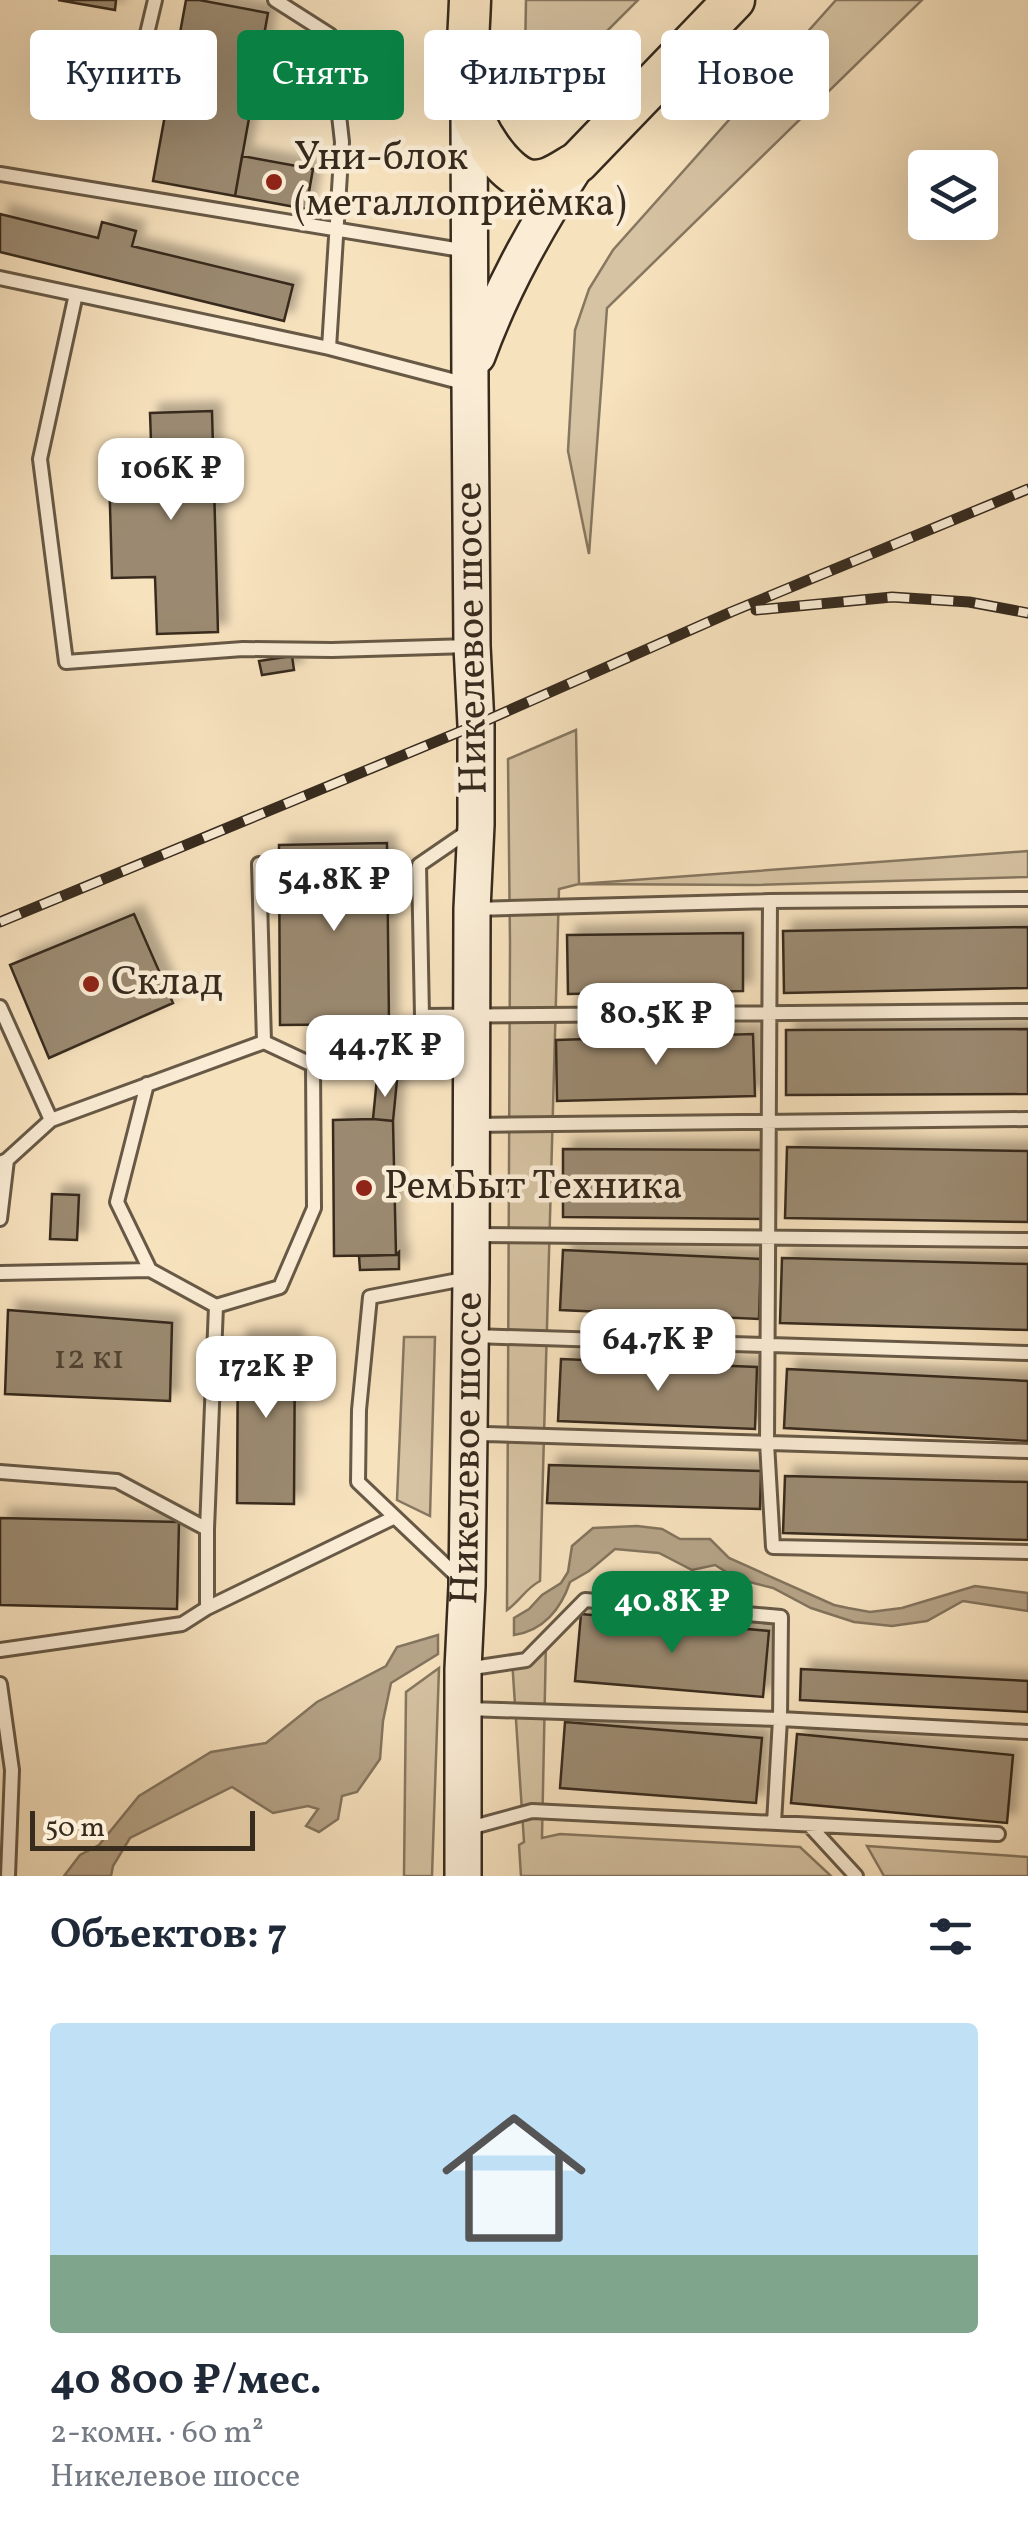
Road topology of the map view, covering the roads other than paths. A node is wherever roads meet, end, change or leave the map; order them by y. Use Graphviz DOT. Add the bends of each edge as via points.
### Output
graph roads {
  1 [pos="155,0"];
  2 [pos="276,0"];
  3 [pos="470,0"];
  4 [pos="734,0"];
  5 [pos="148,30"];
  6 [pos="470,30"];
  7 [pos="469,120"];
  8 [pos="476,120"];
  9 [pos="578,162"];
  10 [pos="0,174"];
  11 [pos="336,229"];
  12 [pos="469,252"];
  13 [pos="0,278"];
  14 [pos="76,294"];
  15 [pos="329,348"];
  16 [pos="470,381"];
  17 [pos="472,646"];
  18 [pos="476,826"];
  19 [pos="259,864"];
  20 [pos="1028,899"];
  21 [pos="770,901"];
  22 [pos="472,909"];
  23 [pos="0,1006"];
  24 [pos="1028,1011"];
  25 [pos="770,1014"];
  26 [pos="473,1016"];
  27 [pos="264,1042"];
  28 [pos="313,1064"];
  29 [pos="471,1068"];
  30 [pos="148,1084"];
  31 [pos="51,1120"];
  32 [pos="1028,1120"];
  33 [pos="769,1124"];
  34 [pos="470,1126"];
  35 [pos="3,1162"];
  36 [pos="0,1219"];
  37 [pos="471,1234"];
  38 [pos="769,1238"];
  39 [pos="1028,1240"];
  40 [pos="150,1270"];
  41 [pos="0,1273"];
  42 [pos="471,1278"];
  43 [pos="216,1306"];
  44 [pos="470,1336"];
  45 [pos="768,1346"];
  46 [pos="1028,1353"];
  47 [pos="468,1440"];
  48 [pos="767,1443"];
  49 [pos="1028,1452"];
  50 [pos="0,1472"];
  51 [pos="393,1518"];
  52 [pos="206,1528"];
  53 [pos="1028,1552"];
  54 [pos="467,1586"];
  55 [pos="207,1608"];
  56 [pos="0,1650"];
  57 [pos="463,1669"];
  58 [pos="0,1684"];
  59 [pos="464,1709"];
  60 [pos="780,1719"];
  61 [pos="1028,1732"];
  62 [pos="774,1823"];
  63 [pos="810,1825"];
  64 [pos="464,1830"];
  65 [pos="998,1834"];
  66 [pos="8,1876"];
  67 [pos="463,1876"];
  68 [pos="856,1876"];
  1 -- 5 [label="lane"];
  2 -- 11 [label="lane" via="330,35 342,142"];
  3 -- 6 [label="main road, Никелевое шоссе"];
  4 -- 9 [label="main road"];
  7 -- 12 [label="main road, Никелевое шоссе"];
  8 -- 9 [label="main road" via="504,166 526,180 548,180"];
  9 -- 16 [label="main road" via="511,276"];
  10 -- 11 [label="lane"];
  11 -- 12 [label="lane"];
  11 -- 15 [label="lane"];
  12 -- 16 [label="main road, Никелевое шоссе"];
  13 -- 14 [label="lane"];
  14 -- 15 [label="lane"];
  14 -- 17 [label="lane" via="40,459 66,662 242,649"];
  15 -- 16 [label="lane"];
  16 -- 17 [label="main road, Никелевое шоссе"];
  17 -- 18 [label="main road, Никелевое шоссе"];
  18 -- 22 [label="main road, Никелевое шоссе"];
  18 -- 26 [label="lane" via="420,865 422,1016"];
  19 -- 27 [label="lane"];
  20 -- 21 [label="lane"];
  21 -- 22 [label="lane"];
  21 -- 25 [label="lane"];
  22 -- 26 [label="main road, Никелевое шоссе"];
  23 -- 31 [label="lane"];
  24 -- 25 [label="lane"];
  25 -- 26 [label="lane"];
  25 -- 33 [label="lane"];
  26 -- 29 [label="main road, Никелевое шоссе"];
  27 -- 28 [label="lane"];
  27 -- 30 [label="lane"];
  28 -- 29 [label="lane"];
  28 -- 43 [label="lane" via="314,1208 280,1287"];
  29 -- 34 [label="main road, Никелевое шоссе"];
  30 -- 31 [label="lane"];
  30 -- 40 [label="lane" via="117,1202"];
  31 -- 35 [label="lane"];
  32 -- 33 [label="lane"];
  33 -- 34 [label="lane"];
  33 -- 38 [label="lane"];
  34 -- 37 [label="main road, Никелевое шоссе"];
  35 -- 36 [label="lane"];
  37 -- 38 [label="lane"];
  37 -- 42 [label="main road, Никелевое шоссе"];
  38 -- 39 [label="lane"];
  38 -- 45 [label="lane"];
  40 -- 41 [label="lane"];
  40 -- 43 [label="lane"];
  42 -- 44 [label="main road, Никелевое шоссе"];
  42 -- 51 [label="lane" via="370,1298 358,1482"];
  43 -- 52 [label="lane"];
  44 -- 45 [label="lane"];
  44 -- 47 [label="main road, Никелевое шоссе"];
  45 -- 46 [label="lane"];
  45 -- 48 [label="lane"];
  47 -- 48 [label="lane" via="486,1434"];
  47 -- 54 [label="main road, Никелевое шоссе"];
  48 -- 49 [label="lane"];
  48 -- 53 [label="lane" via="774,1547"];
  50 -- 52 [label="lane" via="117,1481"];
  51 -- 54 [label="lane"];
  51 -- 55 [label="lane"];
  52 -- 55 [label="lane"];
  54 -- 57 [label="main road, Никелевое шоссе"];
  55 -- 56 [label="lane" via="182,1624"];
  57 -- 59 [label="main road, Никелевое шоссе"];
  57 -- 60 [label="lane" via="526,1660 584,1600 780,1617"];
  58 -- 66 [label="lane" via="12,1770"];
  59 -- 60 [label="lane"];
  59 -- 64 [label="main road, Никелевое шоссе"];
  60 -- 61 [label="lane"];
  60 -- 62 [label="lane"];
  62 -- 63 [label="lane"];
  62 -- 64 [label="lane" via="532,1811"];
  63 -- 65 [label="lane"];
  63 -- 68 [label="lane"];
  64 -- 67 [label="main road, Никелевое шоссе"];
}
